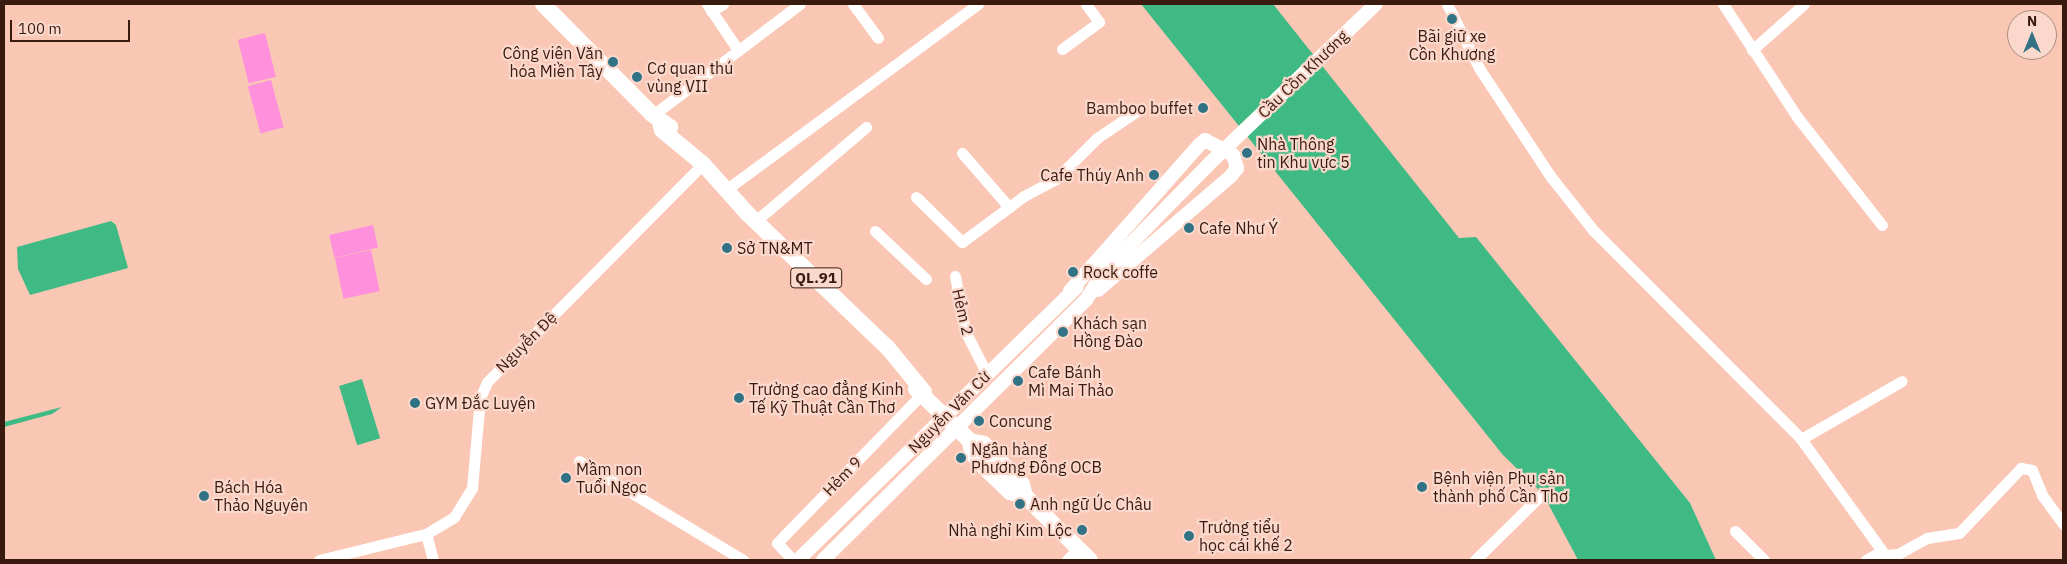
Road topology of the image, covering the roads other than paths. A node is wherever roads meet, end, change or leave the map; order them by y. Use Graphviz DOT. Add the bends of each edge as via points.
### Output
graph roads {
  1 [pos="542,4"];
  2 [pos="723,4"];
  3 [pos="800,4"];
  4 [pos="853,4"];
  5 [pos="978,4"];
  6 [pos="1086,4"];
  7 [pos="1376,4"];
  8 [pos="1447,4"];
  9 [pos="1723,4"];
  10 [pos="1804,4"];
  11 [pos="709,7"];
  12 [pos="878,38"];
  13 [pos="1062,49"];
  14 [pos="738,50"];
  15 [pos="1752,50"];
  16 [pos="1140,109"];
  17 [pos="656,119"];
  18 [pos="866,127"];
  19 [pos="962,153"];
  20 [pos="700,161"];
  21 [pos="1209,164"];
  22 [pos="728,190"];
  23 [pos="916,197"];
  24 [pos="1009,207"];
  25 [pos="754,216"];
  26 [pos="1882,225"];
  27 [pos="875,231"];
  28 [pos="1105,270"];
  29 [pos="955,276"];
  30 [pos="926,279"];
  31 [pos="1070,291"];
  32 [pos="1086,300"];
  33 [pos="987,374"];
  34 [pos="1902,381"];
  35 [pos="924,392"];
  36 [pos="947,417"];
  37 [pos="964,435"];
  38 [pos="1801,438"];
  39 [pos="579,461"];
  40 [pos="1541,495"];
  41 [pos="2063,524"];
  42 [pos="1735,531"];
  43 [pos="426,534"];
  44 [pos="809,549"];
  45 [pos="1880,552"];
  46 [pos="1078,556"];
  47 [pos="319,560"];
  48 [pos="433,560"];
  49 [pos="743,560"];
  50 [pos="793,560"];
  51 [pos="798,560"];
  52 [pos="822,560"];
  53 [pos="1475,560"];
  54 [pos="1764,560"];
  55 [pos="1866,560"];
  1 -- 17 [label="highway, QL.91"];
  2 -- 11 [label="street"];
  3 -- 14 [label="street"];
  4 -- 12 [label="street"];
  5 -- 22 [label="street"];
  6 -- 13 [label="street" via="1099,22"];
  7 -- 21 [label="main road, Cầu Cồn Khương"];
  8 -- 38 [label="street" via="1479,68 1551,177 1593,230"];
  9 -- 15 [label="street"];
  10 -- 15 [label="street"];
  11 -- 14 [label="street"];
  14 -- 17 [label="street"];
  15 -- 26 [label="street"];
  16 -- 24 [label="street" via="1097,138 1056,179"];
  17 -- 20 [label="highway, QL.91" via="662,130"];
  18 -- 25 [label="street"];
  19 -- 24 [label="street"];
  20 -- 22 [label="highway, QL.91"];
  20 -- 43 [label="street, Nguyễn Đệ" via="488,382 480,398 468,499 454,517"];
  21 -- 28 [label="main road, Nguyễn Văn Cừ"];
  22 -- 25 [label="highway, QL.91"];
  23 -- 24 [label="street" via="958,242"];
  25 -- 35 [label="highway, QL.91" via="880,344 882,353"];
  27 -- 30 [label="street"];
  28 -- 31 [label="main road, Nguyễn Văn Cừ"];
  28 -- 32 [label="main road, Nguyễn Văn Cừ"];
  29 -- 33 [label="street, Hẻm 2" via="965,331"];
  31 -- 32 [label="main road" via="1198,146 1206,140 1233,155 1237,168 1231,176"];
  31 -- 33 [label="main road, Nguyễn Văn Cừ"];
  32 -- 37 [label="main road, Nguyễn Văn Cừ" via="1000,381"];
  33 -- 36 [label="main road, Nguyễn Văn Cừ"];
  34 -- 38 [label="street"];
  35 -- 36 [label="highway, QL.91"];
  35 -- 50 [label="street, Hẻm 9" via="777,543"];
  36 -- 37 [label="highway, QL.91"];
  36 -- 44 [label="main road, Nguyễn Văn Cừ"];
  37 -- 46 [label="highway, QL.91" via="985,468 1010,492 1025,496"];
  37 -- 52 [label="main road, Nguyễn Văn Cừ"];
  38 -- 45 [label="street"];
  39 -- 49 [label="street"];
  40 -- 53 [label="street"];
  41 -- 45 [label="street" via="2042,495 2032,470 2021,468 1959,533 1927,538 1891,556"];
  42 -- 54 [label="street"];
  43 -- 47 [label="street, Nguyễn Đệ"];
  43 -- 48 [label="street"];
  44 -- 51 [label="main road, Nguyễn Văn Cừ"];
  44 -- 52 [label="street"];
  45 -- 55 [label="street"];
}
